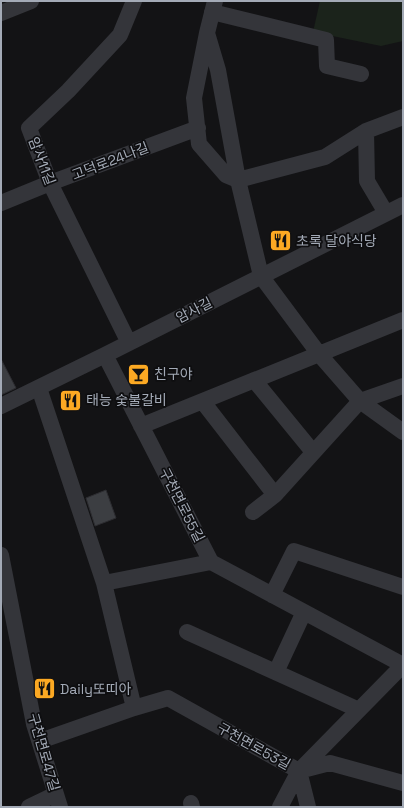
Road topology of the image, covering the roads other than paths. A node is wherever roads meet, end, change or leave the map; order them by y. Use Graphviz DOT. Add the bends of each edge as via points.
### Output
graph roads {
  1 [pos="31,1"];
  2 [pos="134,1"];
  3 [pos="213,6"];
  4 [pos="1,13"];
  5 [pos="207,32"];
  6 [pos="361,74"];
  7 [pos="403,117"];
  8 [pos="198,128"];
  9 [pos="366,131"];
  10 [pos="238,180"];
  11 [pos="50,183"];
  12 [pos="1,203"];
  13 [pos="403,205"];
  14 [pos="386,213"];
  15 [pos="261,276"];
  16 [pos="403,320"];
  17 [pos="129,343"];
  18 [pos="319,354"];
  19 [pos="105,355"];
  20 [pos="254,380"];
  21 [pos="403,386"];
  22 [pos="39,388"];
  23 [pos="360,401"];
  24 [pos="203,402"];
  25 [pos="1,406"];
  26 [pos="141,426"];
  27 [pos="403,432"];
  28 [pos="313,452"];
  29 [pos="276,495"];
  30 [pos="253,512"];
  31 [pos="1,556"];
  32 [pos="211,562"];
  33 [pos="3,579"];
  34 [pos="104,583"];
  35 [pos="403,587"];
  36 [pos="272,595"];
  37 [pos="304,612"];
  38 [pos="187,632"];
  39 [pos="403,665"];
  40 [pos="276,672"];
  41 [pos="134,708"];
  42 [pos="359,710"];
  43 [pos="40,742"];
  44 [pos="299,771"];
  45 [pos="403,783"];
  46 [pos="58,800"];
  47 [pos="29,807"];
  48 [pos="280,807"];
  49 [pos="308,807"];
  1 -- 4 [label="street"];
  2 -- 11 [label="street, 암사11길" via="120,35 29,128"];
  3 -- 5 [label="street"];
  3 -- 6 [label="street" via="326,40 327,66"];
  5 -- 8 [label="street" via="194,98"];
  5 -- 10 [label="street" via="218,70"];
  7 -- 9 [label="street"];
  8 -- 10 [label="street" via="199,144 226,175"];
  8 -- 11 [label="street, 고덕로24나길"];
  9 -- 10 [label="street" via="325,157"];
  9 -- 14 [label="street" via="367,181"];
  10 -- 15 [label="street"];
  11 -- 12 [label="street, 고덕로24나길"];
  11 -- 17 [label="street, 암사11길"];
  13 -- 14 [label="street, 암사길"];
  14 -- 15 [label="street, 암사길"];
  15 -- 17 [label="street, 암사길"];
  15 -- 18 [label="street"];
  16 -- 18 [label="street"];
  17 -- 19 [label="street, 암사길"];
  18 -- 20 [label="street"];
  18 -- 23 [label="street"];
  19 -- 22 [label="street, 암사길"];
  19 -- 26 [label="street, 구천면로55길"];
  20 -- 24 [label="street"];
  20 -- 28 [label="street"];
  21 -- 23 [label="street"];
  22 -- 25 [label="street, 암사길"];
  22 -- 34 [label="street"];
  23 -- 27 [label="street"];
  23 -- 28 [label="street"];
  24 -- 26 [label="street"];
  24 -- 29 [label="street"];
  26 -- 32 [label="street, 구천면로55길"];
  28 -- 29 [label="street"];
  29 -- 30 [label="street"];
  31 -- 33 [label="street, 구천면로47길"];
  32 -- 34 [label="street"];
  32 -- 36 [label="street"];
  33 -- 43 [label="street, 구천면로47길"];
  34 -- 41 [label="street"];
  35 -- 36 [label="street" via="294,551"];
  36 -- 37 [label="street"];
  37 -- 39 [label="street"];
  37 -- 40 [label="street"];
  38 -- 40 [label="street"];
  39 -- 42 [label="street"];
  40 -- 42 [label="street"];
  41 -- 43 [label="street, 구천면로53길"];
  41 -- 44 [label="street, 구천면로53길" via="168,698"];
  42 -- 44 [label="street"];
  43 -- 46 [label="street, 구천면로47길"];
  44 -- 45 [label="street, 구천면로53길" via="330,763"];
  44 -- 48 [label="street"];
  44 -- 49 [label="street"];
  46 -- 47 [label="street"];
}
